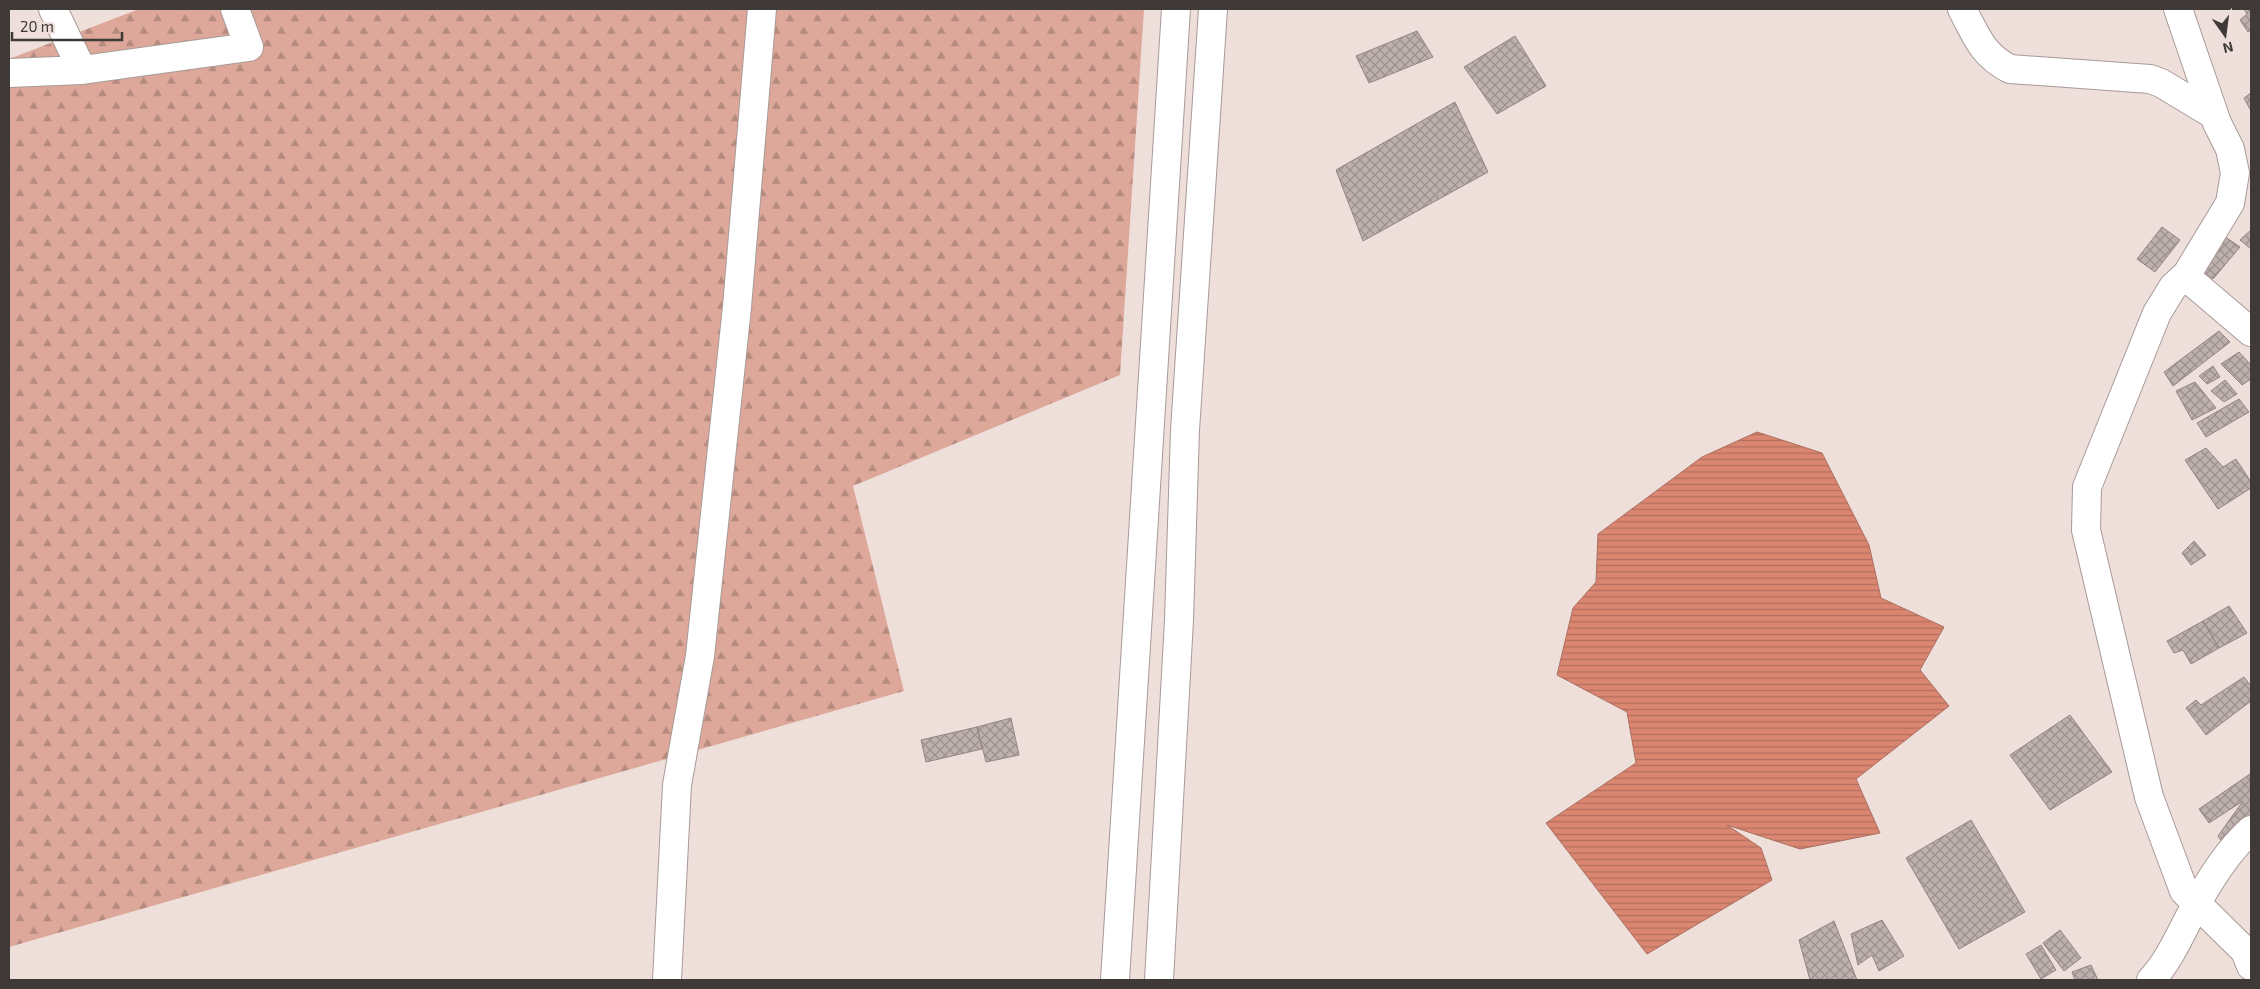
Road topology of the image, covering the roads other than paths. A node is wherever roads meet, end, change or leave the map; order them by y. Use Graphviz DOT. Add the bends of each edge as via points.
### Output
graph roads {
  1 [pos="53,9"];
  2 [pos="235,9"];
  3 [pos="762,9"];
  4 [pos="1176,9"];
  5 [pos="1213,9"];
  6 [pos="1962,9"];
  7 [pos="2178,9"];
  8 [pos="82,70"];
  9 [pos="9,73"];
  10 [pos="2214,115"];
  11 [pos="2187,274"];
  12 [pos="2251,332"];
  13 [pos="2251,830"];
  14 [pos="2196,904"];
  15 [pos="2251,966"];
  16 [pos="667,980"];
  17 [pos="1115,980"];
  18 [pos="1159,980"];
  19 [pos="2152,980"];
  1 -- 8 [label="street"];
  2 -- 8 [label="street" via="250,47"];
  3 -- 16 [label="street" via="737,306 700,656 677,785"];
  4 -- 17 [label="street"];
  5 -- 18 [label="street" via="1185,430 1179,620"];
  6 -- 10 [label="street" via="1982,48 1994,61 2010,68 2150,79"];
  7 -- 10 [label="street"];
  8 -- 9 [label="street"];
  10 -- 11 [label="street" via="2230,149 2235,173 2230,203"];
  11 -- 12 [label="street" via="2190,281"];
  11 -- 14 [label="street" via="2173,287 2157,313 2087,487 2086,530 2149,797 2184,891"];
  13 -- 14 [label="street" via="2236,844"];
  14 -- 15 [label="street" via="2245,951"];
  14 -- 19 [label="street" via="2162,969"];
}
